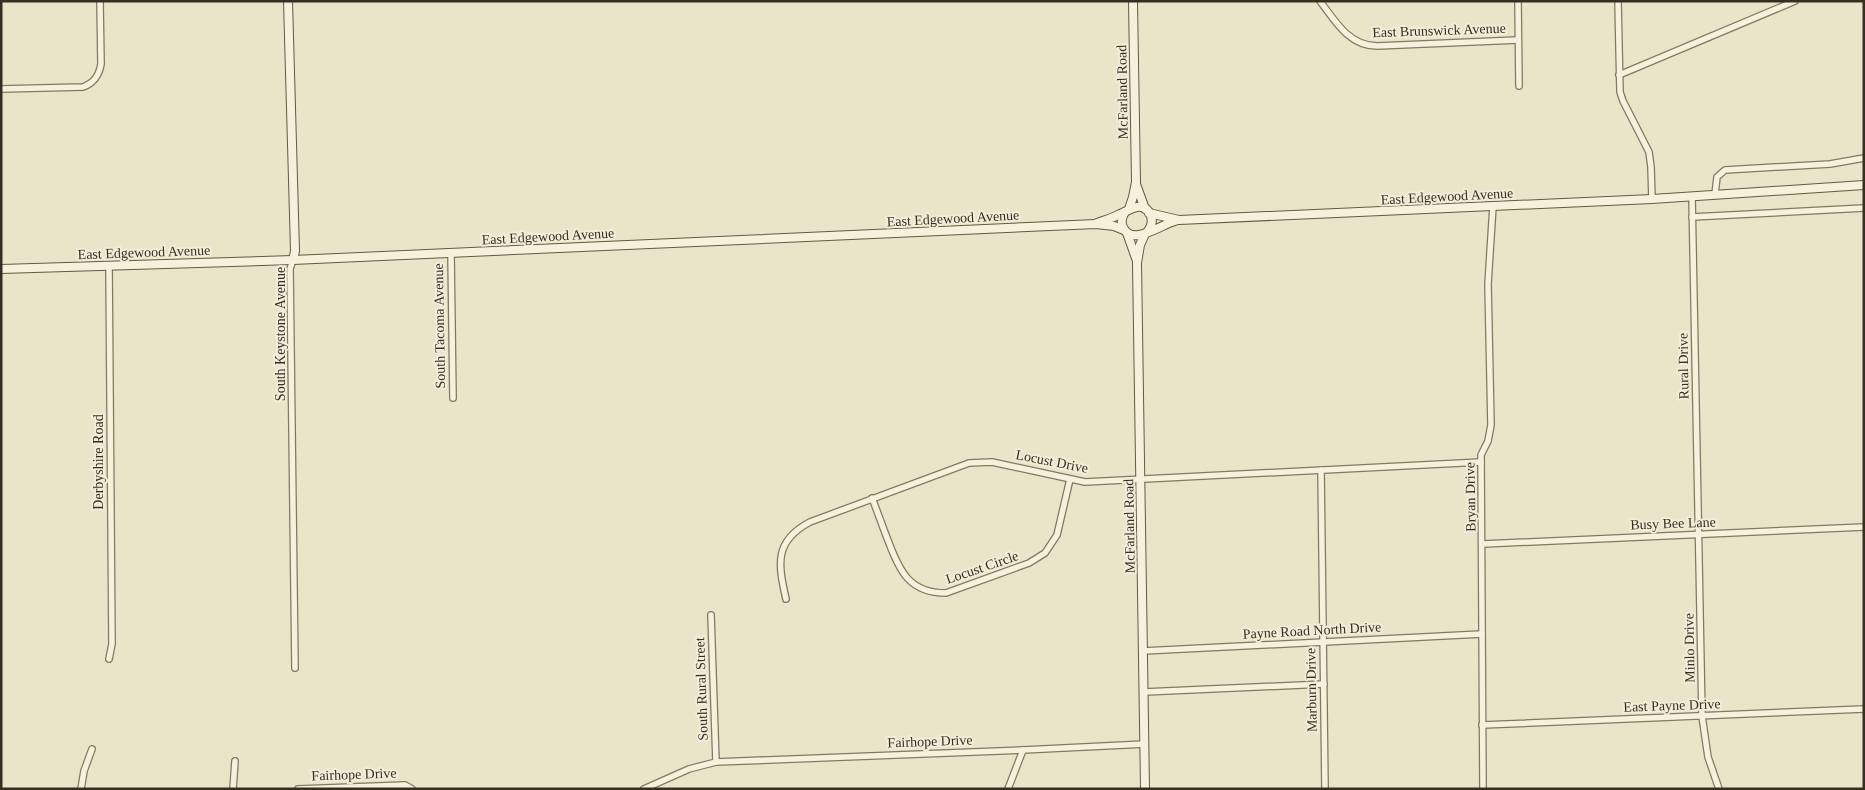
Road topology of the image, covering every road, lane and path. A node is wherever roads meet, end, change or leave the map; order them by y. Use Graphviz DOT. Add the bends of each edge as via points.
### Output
graph roads {
  1 [pos="100,1"];
  2 [pos="288,1"];
  3 [pos="1133,1"];
  4 [pos="1320,1"];
  5 [pos="1518,1"];
  6 [pos="1618,1"];
  7 [pos="1795,1"];
  8 [pos="1518,40"];
  9 [pos="1620,75"];
  10 [pos="1519,86"];
  11 [pos="1,90"];
  12 [pos="1864,158"];
  13 [pos="1136,182"];
  14 [pos="1864,185"];
  15 [pos="1715,194"];
  16 [pos="1692,196"];
  17 [pos="1652,199"];
  18 [pos="1493,206"];
  19 [pos="1864,208"];
  20 [pos="1127,210"];
  21 [pos="1147,211"];
  22 [pos="1692,217"];
  23 [pos="1180,220"];
  24 [pos="1096,224"];
  25 [pos="1126,232"];
  26 [pos="1146,233"];
  27 [pos="451,253"];
  28 [pos="293,260"];
  29 [pos="1137,262"];
  30 [pos="109,266"];
  31 [pos="1,269"];
  32 [pos="453,398"];
  33 [pos="1481,462"];
  34 [pos="1321,470"];
  35 [pos="1070,479"];
  36 [pos="1141,479"];
  37 [pos="872,498"];
  38 [pos="1864,527"];
  39 [pos="1698,535"];
  40 [pos="1483,544"];
  41 [pos="786,599"];
  42 [pos="712,615"];
  43 [pos="1482,634"];
  44 [pos="1323,642"];
  45 [pos="1143,651"];
  46 [pos="109,659"];
  47 [pos="295,668"];
  48 [pos="1324,684"];
  49 [pos="1144,692"];
  50 [pos="1864,709"];
  51 [pos="1702,716"];
  52 [pos="1482,725"];
  53 [pos="1145,744"];
  54 [pos="92,749"];
  55 [pos="1023,750"];
  56 [pos="235,761"];
  57 [pos="716,762"];
  58 [pos="411,788"];
  59 [pos="81,789"];
  60 [pos="233,789"];
  61 [pos="298,789"];
  62 [pos="644,789"];
  63 [pos="1008,789"];
  64 [pos="1145,789"];
  65 [pos="1325,789"];
  66 [pos="1483,789"];
  67 [pos="1719,789"];
  1 -- 11 [label="street" via="101,64 96,79 82,87"];
  2 -- 28 [label="main road, South Keystone Avenue"];
  3 -- 13 [label="main road, McFarland Road"];
  4 -- 8 [label="street, East Brunswick Avenue" via="1346,35 1362,44"];
  5 -- 8 [label="street"];
  6 -- 9 [label="street"];
  7 -- 9 [label="street"];
  8 -- 10 [label="street"];
  9 -- 17 [label="street" via="1623,101 1647,146"];
  12 -- 15 [label="street" via="1830,164 1725,170 1717,177"];
  13 -- 20 [label="main road, McFarland Road"];
  13 -- 21 [label="main road, McFarland Road"];
  14 -- 15 [label="main road, East Edgewood Avenue"];
  15 -- 16 [label="main road, East Edgewood Avenue"];
  16 -- 17 [label="main road, East Edgewood Avenue"];
  16 -- 22 [label="street, Rural Drive"];
  17 -- 18 [label="main road, East Edgewood Avenue"];
  18 -- 23 [label="main road, East Edgewood Avenue"];
  18 -- 33 [label="street, Bryan Drive" via="1488,284 1491,425"];
  19 -- 22 [label="street"];
  20 -- 21 [label="main road, East Edgewood Avenue" via="1139,206"];
  20 -- 24 [label="main road, East Edgewood Avenue"];
  20 -- 25 [label="main road" via="1122,223"];
  21 -- 23 [label="main road, East Edgewood Avenue"];
  21 -- 26 [label="main road" via="1152,223"];
  22 -- 39 [label="street, Rural Drive"];
  23 -- 26 [label="main road, East Edgewood Avenue"];
  24 -- 25 [label="main road, East Edgewood Avenue" via="1114,226"];
  24 -- 27 [label="main road, East Edgewood Avenue"];
  25 -- 26 [label="main road, East Edgewood Avenue" via="1138,237"];
  25 -- 29 [label="main road, McFarland Road"];
  26 -- 29 [label="main road, McFarland Road"];
  27 -- 28 [label="main road, East Edgewood Avenue"];
  27 -- 32 [label="street, South Tacoma Avenue"];
  28 -- 30 [label="main road, East Edgewood Avenue"];
  28 -- 47 [label="street, South Keystone Avenue" via="290,269"];
  29 -- 36 [label="main road, McFarland Road"];
  30 -- 31 [label="main road, East Edgewood Avenue"];
  30 -- 46 [label="street, Derbyshire Road" via="112,644"];
  33 -- 34 [label="street, Locust Drive"];
  33 -- 40 [label="street, Bryan Drive"];
  34 -- 36 [label="street, Locust Drive"];
  34 -- 44 [label="street, Marburn Drive"];
  35 -- 36 [label="street, Locust Drive" via="1094,482"];
  35 -- 37 [label="street, Locust Drive" via="992,462 974,462"];
  35 -- 37 [label="street, Locust Circle" via="1057,535 1045,553 1029,563 946,593 920,589 903,574"];
  36 -- 45 [label="main road, McFarland Road"];
  37 -- 41 [label="street, Locust Drive" via="804,524 791,535 784,545 780,561"];
  38 -- 39 [label="street, Busy Bee Lane"];
  39 -- 40 [label="street, Busy Bee Lane"];
  39 -- 51 [label="street, Minlo Drive"];
  40 -- 43 [label="street, Bryan Drive"];
  42 -- 57 [label="street, South Rural Street"];
  43 -- 44 [label="street, Payne Road North Drive"];
  43 -- 52 [label="street, Bryan Drive"];
  44 -- 45 [label="street, Payne Road North Drive"];
  44 -- 48 [label="street, Marburn Drive"];
  45 -- 49 [label="main road, McFarland Road"];
  48 -- 49 [label="street"];
  48 -- 65 [label="street, Marburn Drive"];
  49 -- 53 [label="main road, McFarland Road"];
  50 -- 51 [label="street, East Payne Drive"];
  51 -- 52 [label="street, East Payne Drive"];
  51 -- 67 [label="street, Minlo Drive" via="1709,762"];
  52 -- 66 [label="street, Bryan Drive"];
  53 -- 55 [label="street, Fairhope Drive"];
  53 -- 64 [label="main road, McFarland Road"];
  54 -- 59 [label="street"];
  55 -- 57 [label="street, Fairhope Drive"];
  55 -- 63 [label="street"];
  56 -- 60 [label="street"];
  57 -- 62 [label="street, Fairhope Drive" via="689,769"];
  58 -- 61 [label="street, Fairhope Drive" via="405,785"];
}
